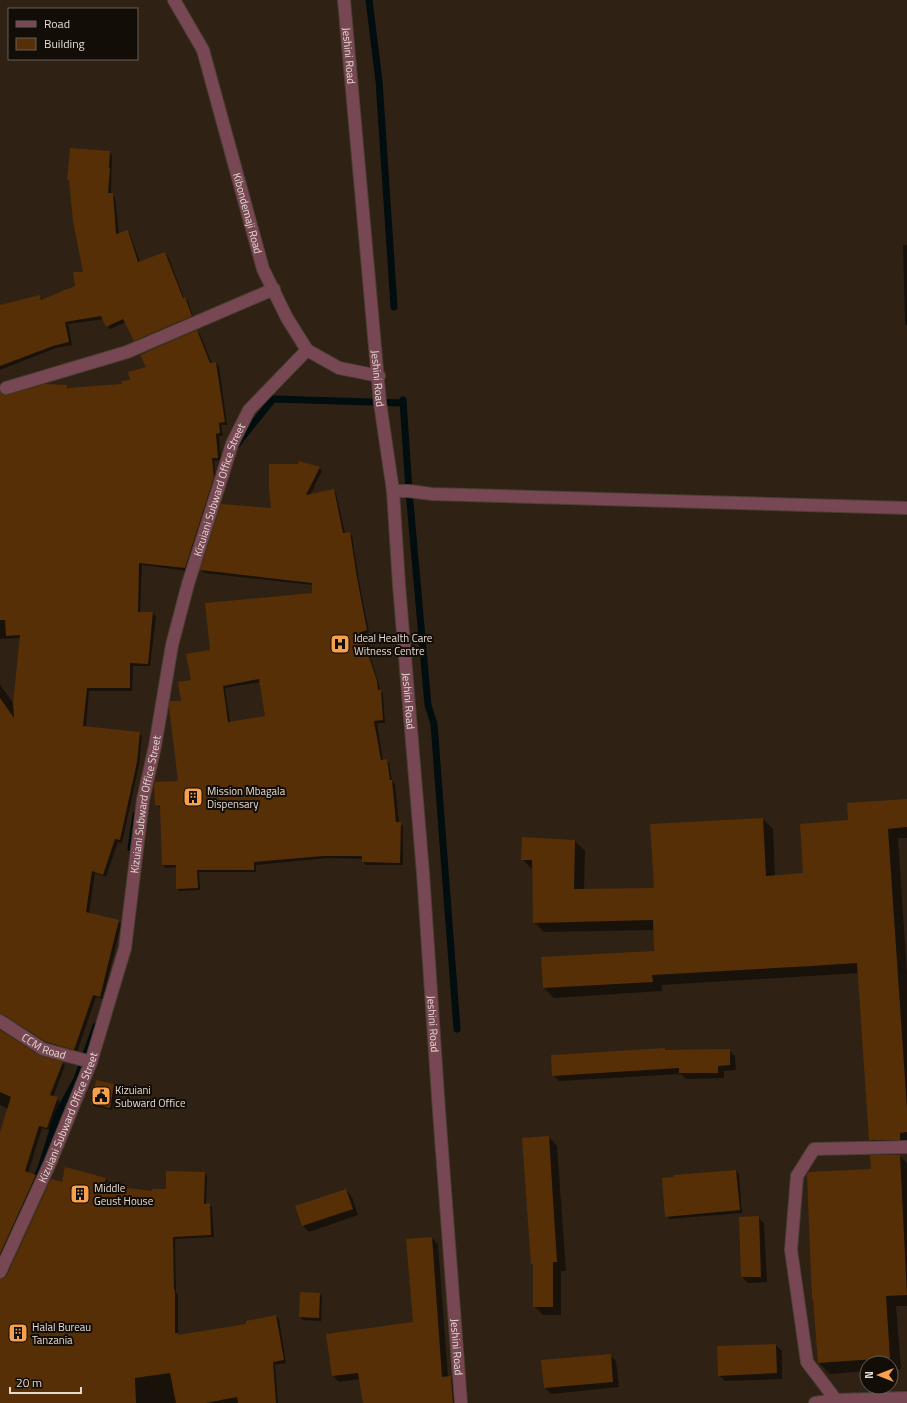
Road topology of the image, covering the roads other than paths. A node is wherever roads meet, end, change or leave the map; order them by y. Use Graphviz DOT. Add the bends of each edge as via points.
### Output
graph roads {
  1 [pos="174,0"];
  2 [pos="344,0"];
  3 [pos="274,289"];
  4 [pos="307,350"];
  5 [pos="379,376"];
  6 [pos="6,388"];
  7 [pos="393,491"];
  8 [pos="907,508"];
  9 [pos="0,1021"];
  10 [pos="91,1062"];
  11 [pos="907,1147"];
  12 [pos="0,1272"];
  13 [pos="907,1398"];
  14 [pos="836,1400"];
  15 [pos="461,1403"];
  16 [pos="815,1403"];
  1 -- 3 [label="street, Kibondemaji Road" via="203,50 263,269"];
  2 -- 5 [label="street, Jeshini Road"];
  3 -- 4 [label="street, Kibondemaji Road" via="286,318"];
  3 -- 6 [label="street" via="127,352"];
  4 -- 5 [label="street, Kibondemaji Road" via="339,368"];
  4 -- 10 [label="street, Kizuiani Subward Office Street" via="249,410 232,444 188,584 172,645 143,800 125,948"];
  5 -- 7 [label="street, Jeshini Road" via="380,403"];
  7 -- 8 [label="street"];
  7 -- 15 [label="street, Jeshini Road"];
  9 -- 10 [label="street, CCM Road" via="43,1050"];
  10 -- 12 [label="street, Kizuiani Subward Office Street" via="50,1164"];
  11 -- 14 [label="street" via="814,1149 797,1176 791,1250 807,1362"];
  13 -- 14 [label="street"];
  14 -- 16 [label="street"];
}
